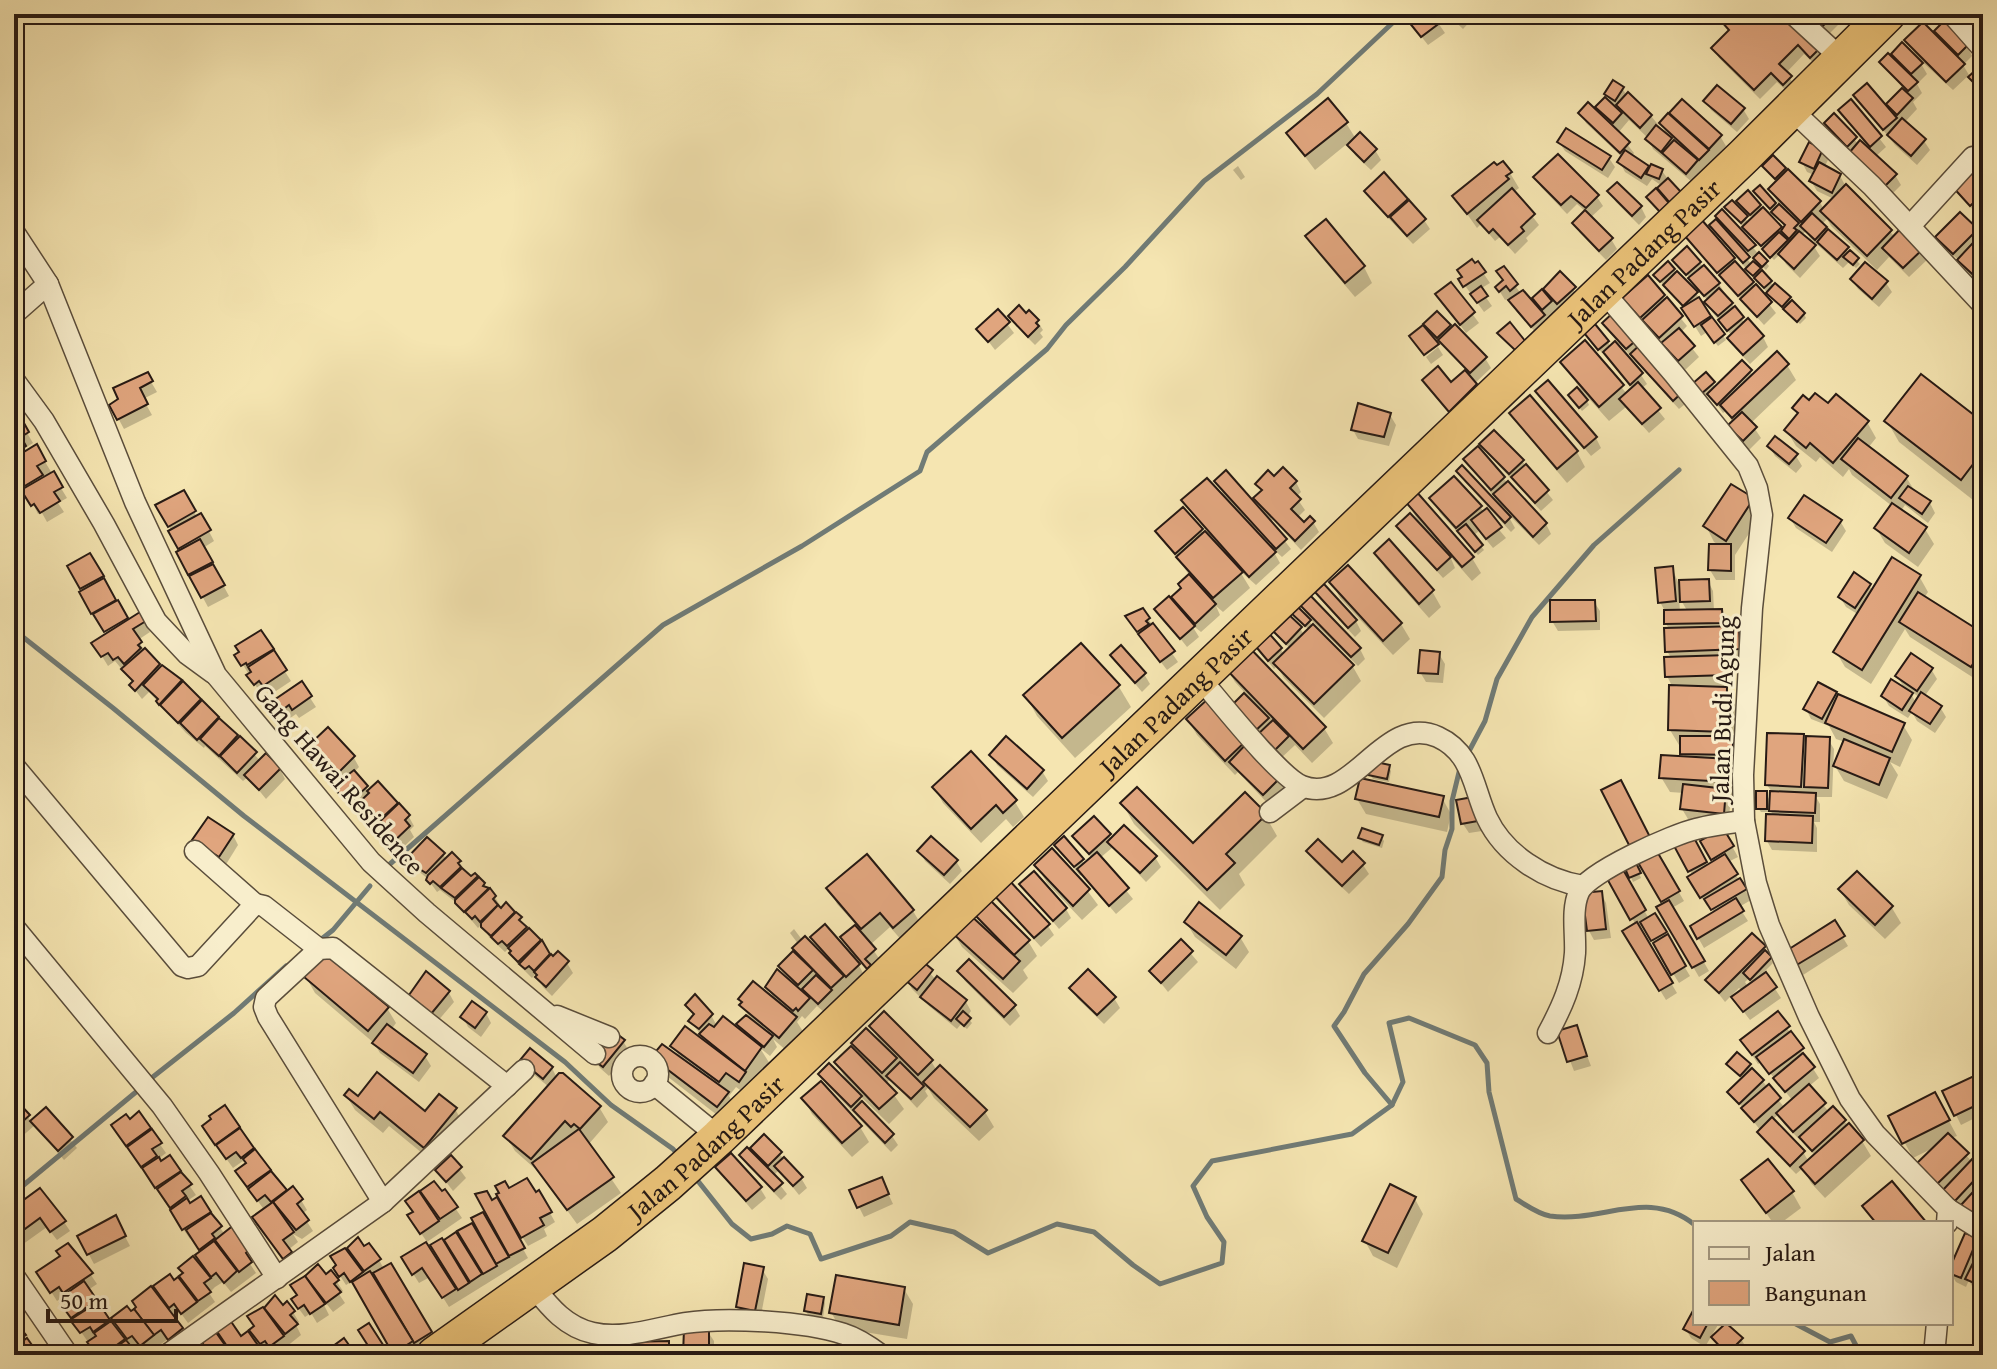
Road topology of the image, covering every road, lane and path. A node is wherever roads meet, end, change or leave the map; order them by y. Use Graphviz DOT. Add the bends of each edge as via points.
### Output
graph roads {
  1 [pos="1793,14"];
  2 [pos="1887,14"];
  3 [pos="1952,14"];
  4 [pos="1983,49"];
  5 [pos="1842,59"];
  6 [pos="1791,109"];
  7 [pos="1973,157"];
  8 [pos="1910,226"];
  9 [pos="14,232"];
  10 [pos="48,284"];
  11 [pos="1602,290"];
  12 [pos="1983,305"];
  13 [pos="14,314"];
  14 [pos="14,380"];
  15 [pos="216,675"];
  16 [pos="1198,676"];
  17 [pos="14,766"];
  18 [pos="1303,787"];
  19 [pos="1270,812"];
  20 [pos="1744,821"];
  21 [pos="195,851"];
  22 [pos="1583,886"];
  23 [pos="255,904"];
  24 [pos="14,927"];
  25 [pos="314,944"];
  26 [pos="538,1008"];
  27 [pos="1548,1033"];
  28 [pos="622,1046"];
  29 [pos="524,1070"];
  30 [pos="622,1076"];
  31 [pos="654,1084"];
  32 [pos="507,1086"];
  33 [pos="712,1143"];
  34 [pos="383,1202"];
  35 [pos="1947,1216"];
  36 [pos="1983,1231"];
  37 [pos="14,1276"];
  38 [pos="277,1278"];
  39 [pos="532,1285"];
  40 [pos="21,1301"];
  41 [pos="1937,1325"];
  42 [pos="68,1355"];
  43 [pos="167,1355"];
  44 [pos="435,1355"];
  45 [pos="881,1355"];
  46 [pos="1934,1355"];
  1 -- 5 [label="street"];
  2 -- 5 [label="highway, Jalan Padang Pasir"];
  3 -- 4 [label="street"];
  5 -- 6 [label="highway, Jalan Padang Pasir"];
  6 -- 8 [label="street"];
  6 -- 11 [label="highway, Jalan Padang Pasir"];
  7 -- 8 [label="street"];
  8 -- 12 [label="street"];
  9 -- 10 [label="street"];
  10 -- 13 [label="street"];
  10 -- 15 [label="street" via="135,502"];
  11 -- 16 [label="highway, Jalan Padang Pasir"];
  11 -- 20 [label="street, Jalan Budi Agung" via="1748,466 1761,502 1743,760"];
  14 -- 15 [label="street" via="52,434 156,621"];
  15 -- 26 [label="street, Gang Hawai Residence" via="371,862"];
  16 -- 18 [label="street"];
  16 -- 33 [label="highway, Jalan Padang Pasir"];
  17 -- 23 [label="street" via="182,966 198,966"];
  18 -- 19 [label="street"];
  18 -- 22 [label="street" via="1335,784 1387,744 1407,736 1438,737 1464,759 1487,819 1503,842 1548,875"];
  20 -- 22 [label="street" via="1679,834 1615,864"];
  20 -- 35 [label="street, Jalan Budi Agung" via="1769,925 1850,1099"];
  21 -- 23 [label="street"];
  22 -- 27 [label="street" via="1576,906 1572,975"];
  23 -- 25 [label="street"];
  24 -- 38 [label="street" via="150,1091"];
  25 -- 32 [label="street" via="337,950"];
  25 -- 34 [label="street" via="266,998 264,1007"];
  26 -- 28 [label="street"];
  26 -- 30 [label="street, Gang Hawai Residence"];
  28 -- 30 [label="street" via="627,1061"];
  28 -- 31 [label="street" via="651,1059 658,1078"];
  29 -- 32 [label="street"];
  30 -- 31 [label="street" via="635,1091"];
  31 -- 33 [label="street"];
  32 -- 34 [label="street"];
  33 -- 39 [label="highway, Jalan Padang Pasir" via="605,1234"];
  34 -- 38 [label="street"];
  35 -- 36 [label="street, Jalan Budi Agung"];
  37 -- 40 [label="street"];
  38 -- 43 [label="street"];
  39 -- 44 [label="highway, Jalan Padang Pasir"];
  39 -- 45 [label="street" via="555,1313 591,1333 737,1320 827,1329"];
  40 -- 42 [label="street"];
  41 -- 46 [label="street"];
}
